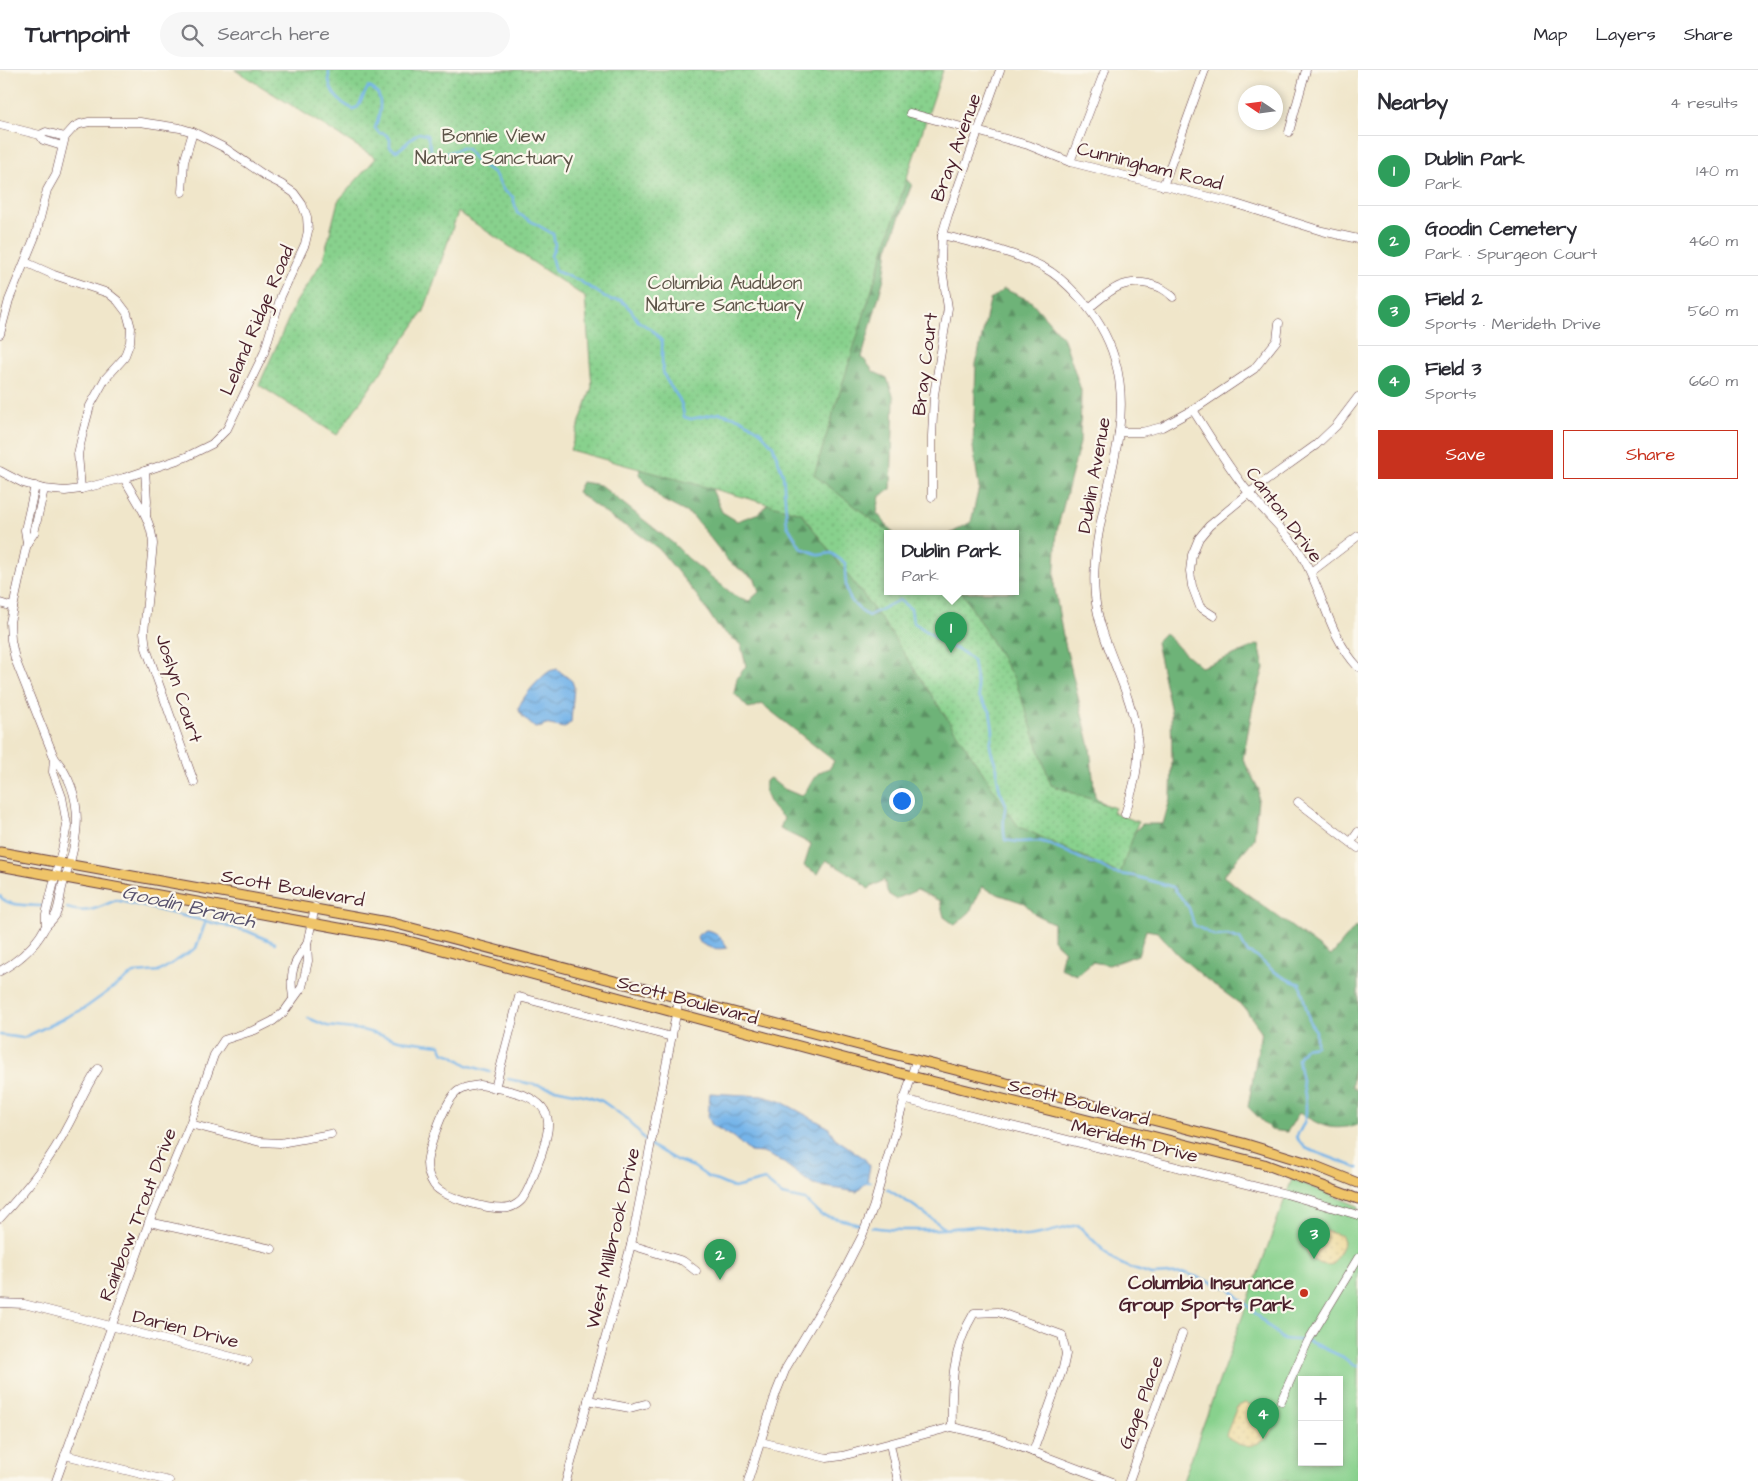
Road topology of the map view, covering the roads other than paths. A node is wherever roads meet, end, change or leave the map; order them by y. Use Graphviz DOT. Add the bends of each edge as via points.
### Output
graph roads {
  1 [pos="1000,70"];
  2 [pos="1105,70"];
  3 [pos="1205,70"];
  4 [pos="1306,70"];
  5 [pos="910,113"];
  6 [pos="0,125"];
  7 [pos="978,131"];
  8 [pos="194,132"];
  9 [pos="1289,132"];
  10 [pos="40,135"];
  11 [pos="65,136"];
  12 [pos="62,146"];
  13 [pos="1070,162"];
  14 [pos="1163,186"];
  15 [pos="182,192"];
  16 [pos="942,235"];
  17 [pos="1358,239"];
  18 [pos="25,262"];
  19 [pos="1173,297"];
  20 [pos="1089,308"];
  21 [pos="1279,323"];
  22 [pos="0,334"];
  23 [pos="1358,396"];
  24 [pos="1193,410"];
  25 [pos="1120,432"];
  26 [pos="0,471"];
  27 [pos="144,471"];
  28 [pos="124,478"];
  29 [pos="35,486"];
  30 [pos="44,489"];
  31 [pos="81,489"];
  32 [pos="1249,493"];
  33 [pos="932,497"];
  34 [pos="146,515"];
  35 [pos="1358,536"];
  36 [pos="27,543"];
  37 [pos="1311,572"];
  38 [pos="0,603"];
  39 [pos="13,606"];
  40 [pos="1214,616"];
  41 [pos="1355,658"];
  42 [pos="1358,667"];
  43 [pos="54,757"];
  44 [pos="194,782"];
  45 [pos="1298,802"];
  46 [pos="1125,814"];
  47 [pos="1358,832"];
  48 [pos="1351,842"];
  49 [pos="1358,848"];
  50 [pos="0,852"];
  51 [pos="59,863"];
  52 [pos="70,865"];
  53 [pos="0,866"];
  54 [pos="55,876"];
  55 [pos="66,878"];
  56 [pos="315,908"];
  57 [pos="312,922"];
  58 [pos="46,926"];
  59 [pos="307,944"];
  60 [pos="0,971"];
  61 [pos="293,997"];
  62 [pos="679,999"];
  63 [pos="676,1013"];
  64 [pos="672,1038"];
  65 [pos="916,1060"];
  66 [pos="98,1069"];
  67 [pos="911,1076"];
  68 [pos="495,1088"];
  69 [pos="904,1099"];
  70 [pos="190,1124"];
  71 [pos="331,1134"];
  72 [pos="1358,1183"];
  73 [pos="1358,1200"];
  74 [pos="1358,1215"];
  75 [pos="0,1218"];
  76 [pos="149,1222"];
  77 [pos="631,1245"];
  78 [pos="272,1248"];
  79 [pos="1358,1258"];
  80 [pos="696,1271"];
  81 [pos="0,1304"];
  82 [pos="111,1326"];
  83 [pos="1182,1334"];
  84 [pos="248,1360"];
  85 [pos="588,1400"];
  86 [pos="1281,1401"];
  87 [pos="645,1404"];
  88 [pos="952,1427"];
  89 [pos="761,1442"];
  90 [pos="890,1444"];
  91 [pos="1033,1452"];
  92 [pos="65,1455"];
  93 [pos="56,1481"];
  94 [pos="168,1481"];
  95 [pos="566,1481"];
  96 [pos="748,1481"];
  97 [pos="898,1481"];
  98 [pos="1110,1481"];
  99 [pos="1129,1481"];
  1 -- 7 [label="street, Bray Avenue"];
  2 -- 13 [label="street"];
  3 -- 14 [label="street"];
  4 -- 9 [label="street"];
  5 -- 7 [label="street, Cunningham Road"];
  6 -- 10 [label="street"];
  7 -- 13 [label="street, Cunningham Road" via="1028,145"];
  7 -- 16 [label="street, Bray Avenue"];
  8 -- 11 [label="street" via="160,124 89,122 74,127"];
  8 -- 15 [label="street" via="184,162"];
  8 -- 27 [label="street, Leland Ridge Road" via="294,193 307,217 308,231 281,296 264,353 227,429 212,444 186,458"];
  10 -- 11 [label="street" via="46,132"];
  10 -- 12 [label="street" via="43,140"];
  11 -- 12 [label="street"];
  12 -- 18 [label="street" via="56,174 47,190"];
  13 -- 14 [label="street, Cunningham Road"];
  14 -- 17 [label="street, Cunningham Road"];
  16 -- 20 [label="street, Dublin Avenue" via="1007,252 1044,268 1067,284"];
  16 -- 33 [label="street, Bray Court" via="941,262 948,308 934,395"];
  18 -- 22 [label="street" via="9,300"];
  18 -- 31 [label="street" via="108,293 127,313 131,328 124,358 105,379 90,406 78,454"];
  19 -- 20 [label="street" via="1164,287 1138,281 1123,283"];
  20 -- 25 [label="street, Dublin Avenue" via="1104,329 1116,359 1122,392"];
  21 -- 24 [label="street" via="1277,340 1254,369"];
  23 -- 32 [label="street" via="1336,426 1316,445"];
  24 -- 25 [label="street" via="1162,427 1142,432"];
  24 -- 32 [label="street, Canton Drive"];
  25 -- 46 [label="street, Dublin Avenue" via="1099,524 1094,583 1104,638 1126,693 1137,737 1138,766"];
  26 -- 29 [label="street, Leland Ridge Road"];
  27 -- 28 [label="street, Leland Ridge Road"];
  27 -- 34 [label="street, Joslyn Court"];
  28 -- 31 [label="street, Leland Ridge Road"];
  28 -- 34 [label="street, Joslyn Court"];
  29 -- 30 [label="street, Leland Ridge Road"];
  29 -- 36 [label="street" via="25,530"];
  30 -- 31 [label="street, Leland Ridge Road"];
  30 -- 36 [label="street" via="34,533"];
  32 -- 37 [label="street, Canton Drive" via="1298,550"];
  32 -- 40 [label="street" via="1209,526 1199,538 1192,555 1192,586 1200,607"];
  34 -- 44 [label="street, Joslyn Court" via="153,544 144,632 146,648"];
  35 -- 37 [label="street"];
  36 -- 39 [label="street"];
  37 -- 41 [label="street, Canton Drive" via="1340,642"];
  38 -- 39 [label="street"];
  39 -- 43 [label="street" via="10,640 15,659"];
  41 -- 42 [label="street, Canton Drive"];
  43 -- 51 [label="street" via="53,772 67,825"];
  43 -- 52 [label="street" via="69,781 78,818"];
  45 -- 48 [label="street"];
  47 -- 48 [label="street"];
  48 -- 49 [label="street"];
  50 -- 51 [label="main road, Scott Boulevard"];
  51 -- 52 [label="main road, Scott Boulevard"];
  51 -- 54 [label="street"];
  52 -- 55 [label="street"];
  52 -- 56 [label="main road, Scott Boulevard"];
  53 -- 54 [label="main road, Scott Boulevard"];
  54 -- 55 [label="main road, Scott Boulevard"];
  54 -- 58 [label="street"];
  55 -- 57 [label="main road, Scott Boulevard"];
  55 -- 58 [label="street" via="56,915"];
  56 -- 57 [label="street, Rainbow Trout Drive"];
  56 -- 62 [label="main road, Scott Boulevard" via="393,923"];
  57 -- 59 [label="street, Rainbow Trout Drive"];
  57 -- 63 [label="main road, Scott Boulevard" via="405,940"];
  58 -- 60 [label="street" via="20,958"];
  59 -- 61 [label="street, Rainbow Trout Drive" via="308,961 302,987"];
  59 -- 61 [label="street, Rainbow Trout Drive" via="296,959 290,981"];
  61 -- 70 [label="street, Rainbow Trout Drive" via="274,1021 224,1040 214,1055"];
  62 -- 63 [label="street, West Millbrook Drive"];
  62 -- 65 [label="main road, Scott Boulevard"];
  63 -- 64 [label="street, West Millbrook Drive"];
  63 -- 67 [label="main road, Scott Boulevard"];
  64 -- 68 [label="street" via="519,997"];
  64 -- 77 [label="street, West Millbrook Drive"];
  65 -- 67 [label="street"];
  65 -- 72 [label="main road, Scott Boulevard" via="1243,1143"];
  66 -- 75 [label="street" via="50,1158"];
  67 -- 69 [label="street"];
  67 -- 73 [label="main road, Scott Boulevard" via="1264,1164"];
  68 -- 68 [label="street" via="468,1086 450,1098 427,1166 435,1187 447,1195 496,1209 510,1208 522,1200 545,1142 548,1122 542,1107 534,1100"];
  69 -- 74 [label="street, Merideth Drive" via="1286,1194"];
  69 -- 89 [label="street" via="862,1236 786,1368"];
  70 -- 71 [label="street" via="260,1142 280,1143"];
  70 -- 76 [label="street, Rainbow Trout Drive"];
  76 -- 78 [label="street"];
  76 -- 82 [label="street, Rainbow Trout Drive"];
  77 -- 80 [label="street" via="683,1261"];
  77 -- 85 [label="street, West Millbrook Drive"];
  79 -- 86 [label="street" via="1312,1334"];
  81 -- 82 [label="street, Darien Drive" via="24,1304"];
  82 -- 84 [label="street, Darien Drive"];
  82 -- 92 [label="street, Rainbow Trout Drive"];
  83 -- 99 [label="street, Gage Place"];
  85 -- 87 [label="street" via="630,1408"];
  85 -- 95 [label="street, West Millbrook Drive"];
  88 -- 90 [label="street"];
  88 -- 91 [label="street" via="994,1437"];
  88 -- 91 [label="street" via="952,1389 964,1329 974,1312 998,1312 1062,1335 1066,1354 1063,1368"];
  89 -- 90 [label="street" via="827,1458"];
  89 -- 96 [label="street"];
  90 -- 97 [label="street"];
  91 -- 98 [label="street"];
  92 -- 93 [label="street, Rainbow Trout Drive"];
  92 -- 94 [label="street"];
}
